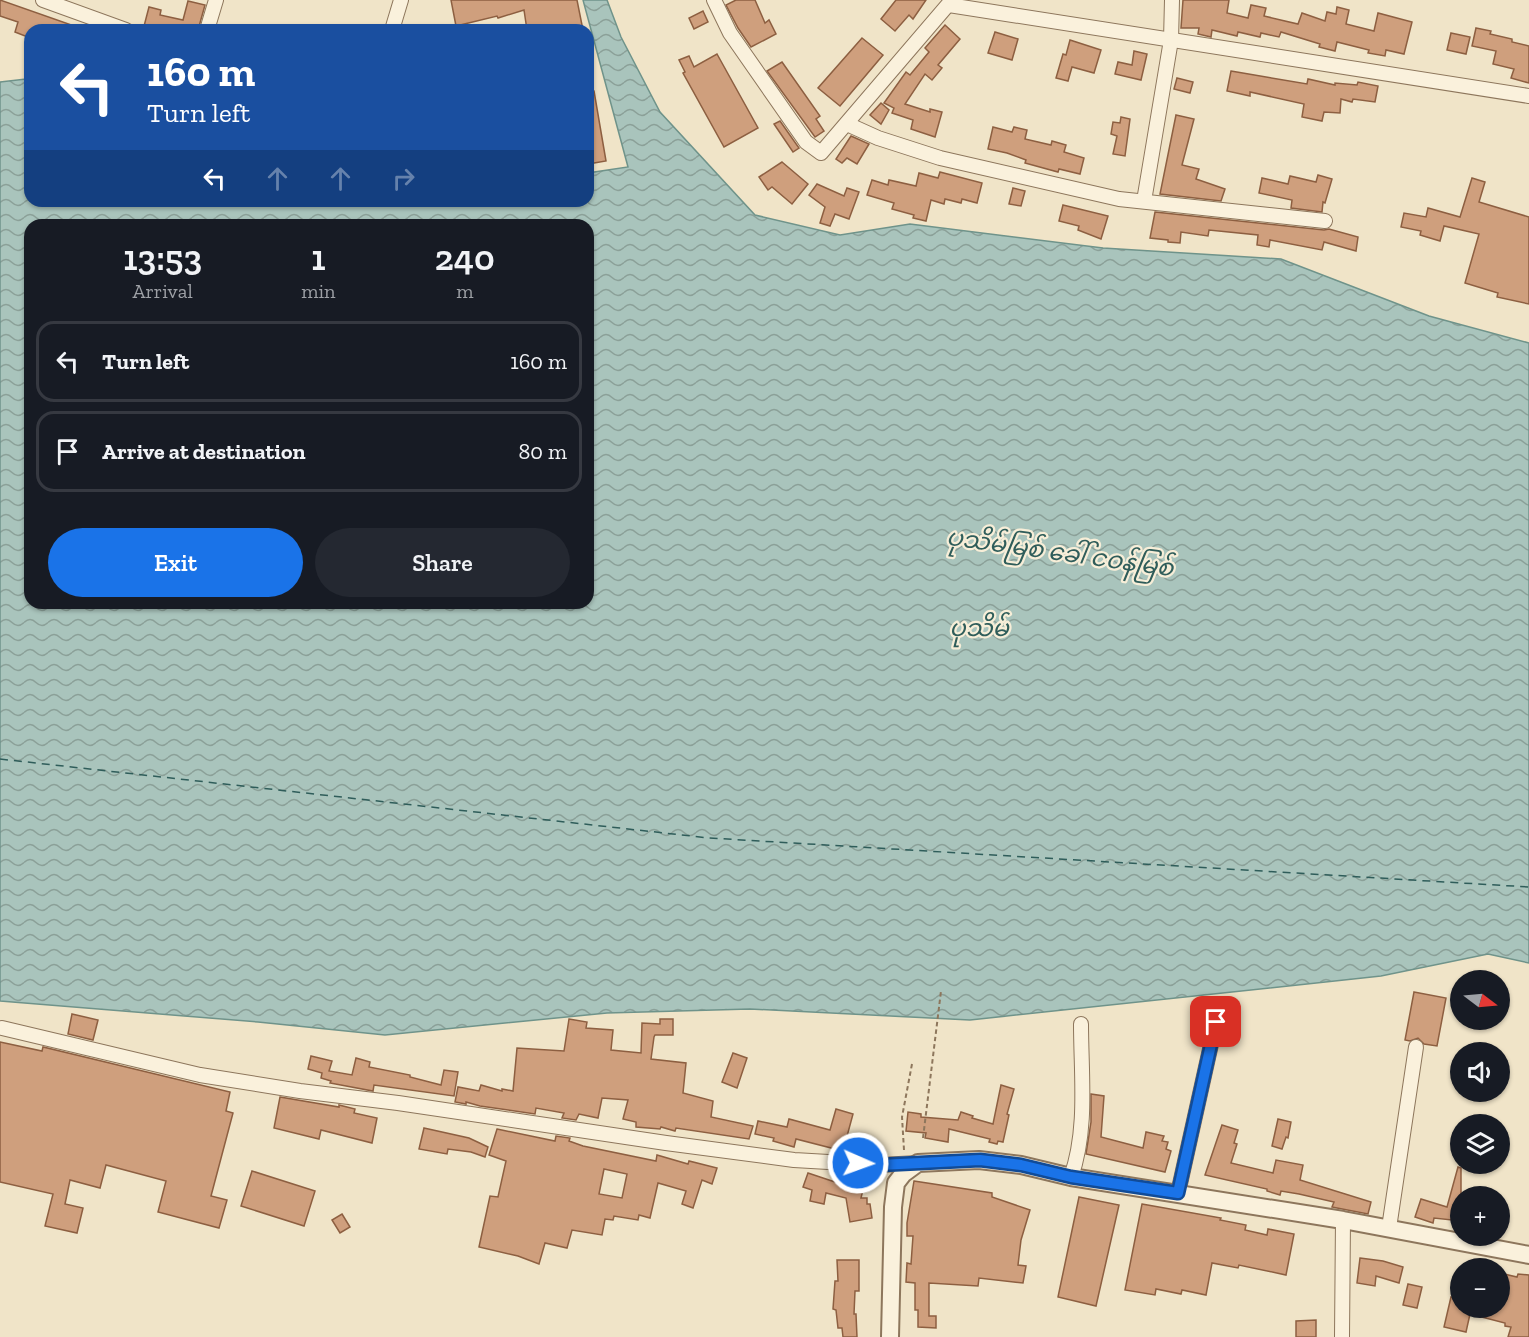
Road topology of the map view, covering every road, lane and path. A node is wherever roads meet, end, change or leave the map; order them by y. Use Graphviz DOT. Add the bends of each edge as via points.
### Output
graph roads {
  1 [pos="43,0"];
  2 [pos="216,0"];
  3 [pos="401,0"];
  4 [pos="714,0"];
  5 [pos="1172,0"];
  6 [pos="950,3"];
  7 [pos="109,24"];
  8 [pos="209,24"];
  9 [pos="394,24"];
  10 [pos="1171,40"];
  11 [pos="1529,96"];
  12 [pos="847,123"];
  13 [pos="1144,201"];
  14 [pos="1325,220"];
  15 [pos="941,991"];
  16 [pos="1216,1022"];
  17 [pos="1081,1024"];
  18 [pos="3,1028"];
  19 [pos="1416,1047"];
  20 [pos="912,1064"];
  21 [pos="923,1138"];
  22 [pos="918,1163"];
  23 [pos="1071,1177"];
  24 [pos="1178,1193"];
  25 [pos="1343,1220"];
  26 [pos="1389,1228"];
  27 [pos="1529,1255"];
  28 [pos="890,1337"];
  29 [pos="1341,1337"];
  1 -- 7 [label="street"];
  2 -- 8 [label="street"];
  3 -- 9 [label="street"];
  4 -- 12 [label="street" via="730,33 806,142 821,153"];
  5 -- 10 [label="street"];
  6 -- 10 [label="street"];
  6 -- 12 [label="street"];
  10 -- 11 [label="street"];
  10 -- 13 [label="street"];
  12 -- 13 [label="street" via="878,138 940,158 1119,199"];
  13 -- 14 [label="street"];
  15 -- 21 [label="path"];
  16 -- 24 [label="street"];
  17 -- 23 [label="street" via="1081,1134"];
  18 -- 22 [label="street" via="200,1075 300,1091 794,1160"];
  19 -- 26 [label="street"];
  20 -- 22 [label="path" via="902,1117 903,1147 908,1158"];
  22 -- 23 [label="street" via="980,1160"];
  22 -- 28 [label="street" via="896,1183"];
  23 -- 24 [label="street"];
  24 -- 25 [label="street"];
  25 -- 26 [label="street"];
  25 -- 29 [label="street"];
  26 -- 27 [label="street"];
}
